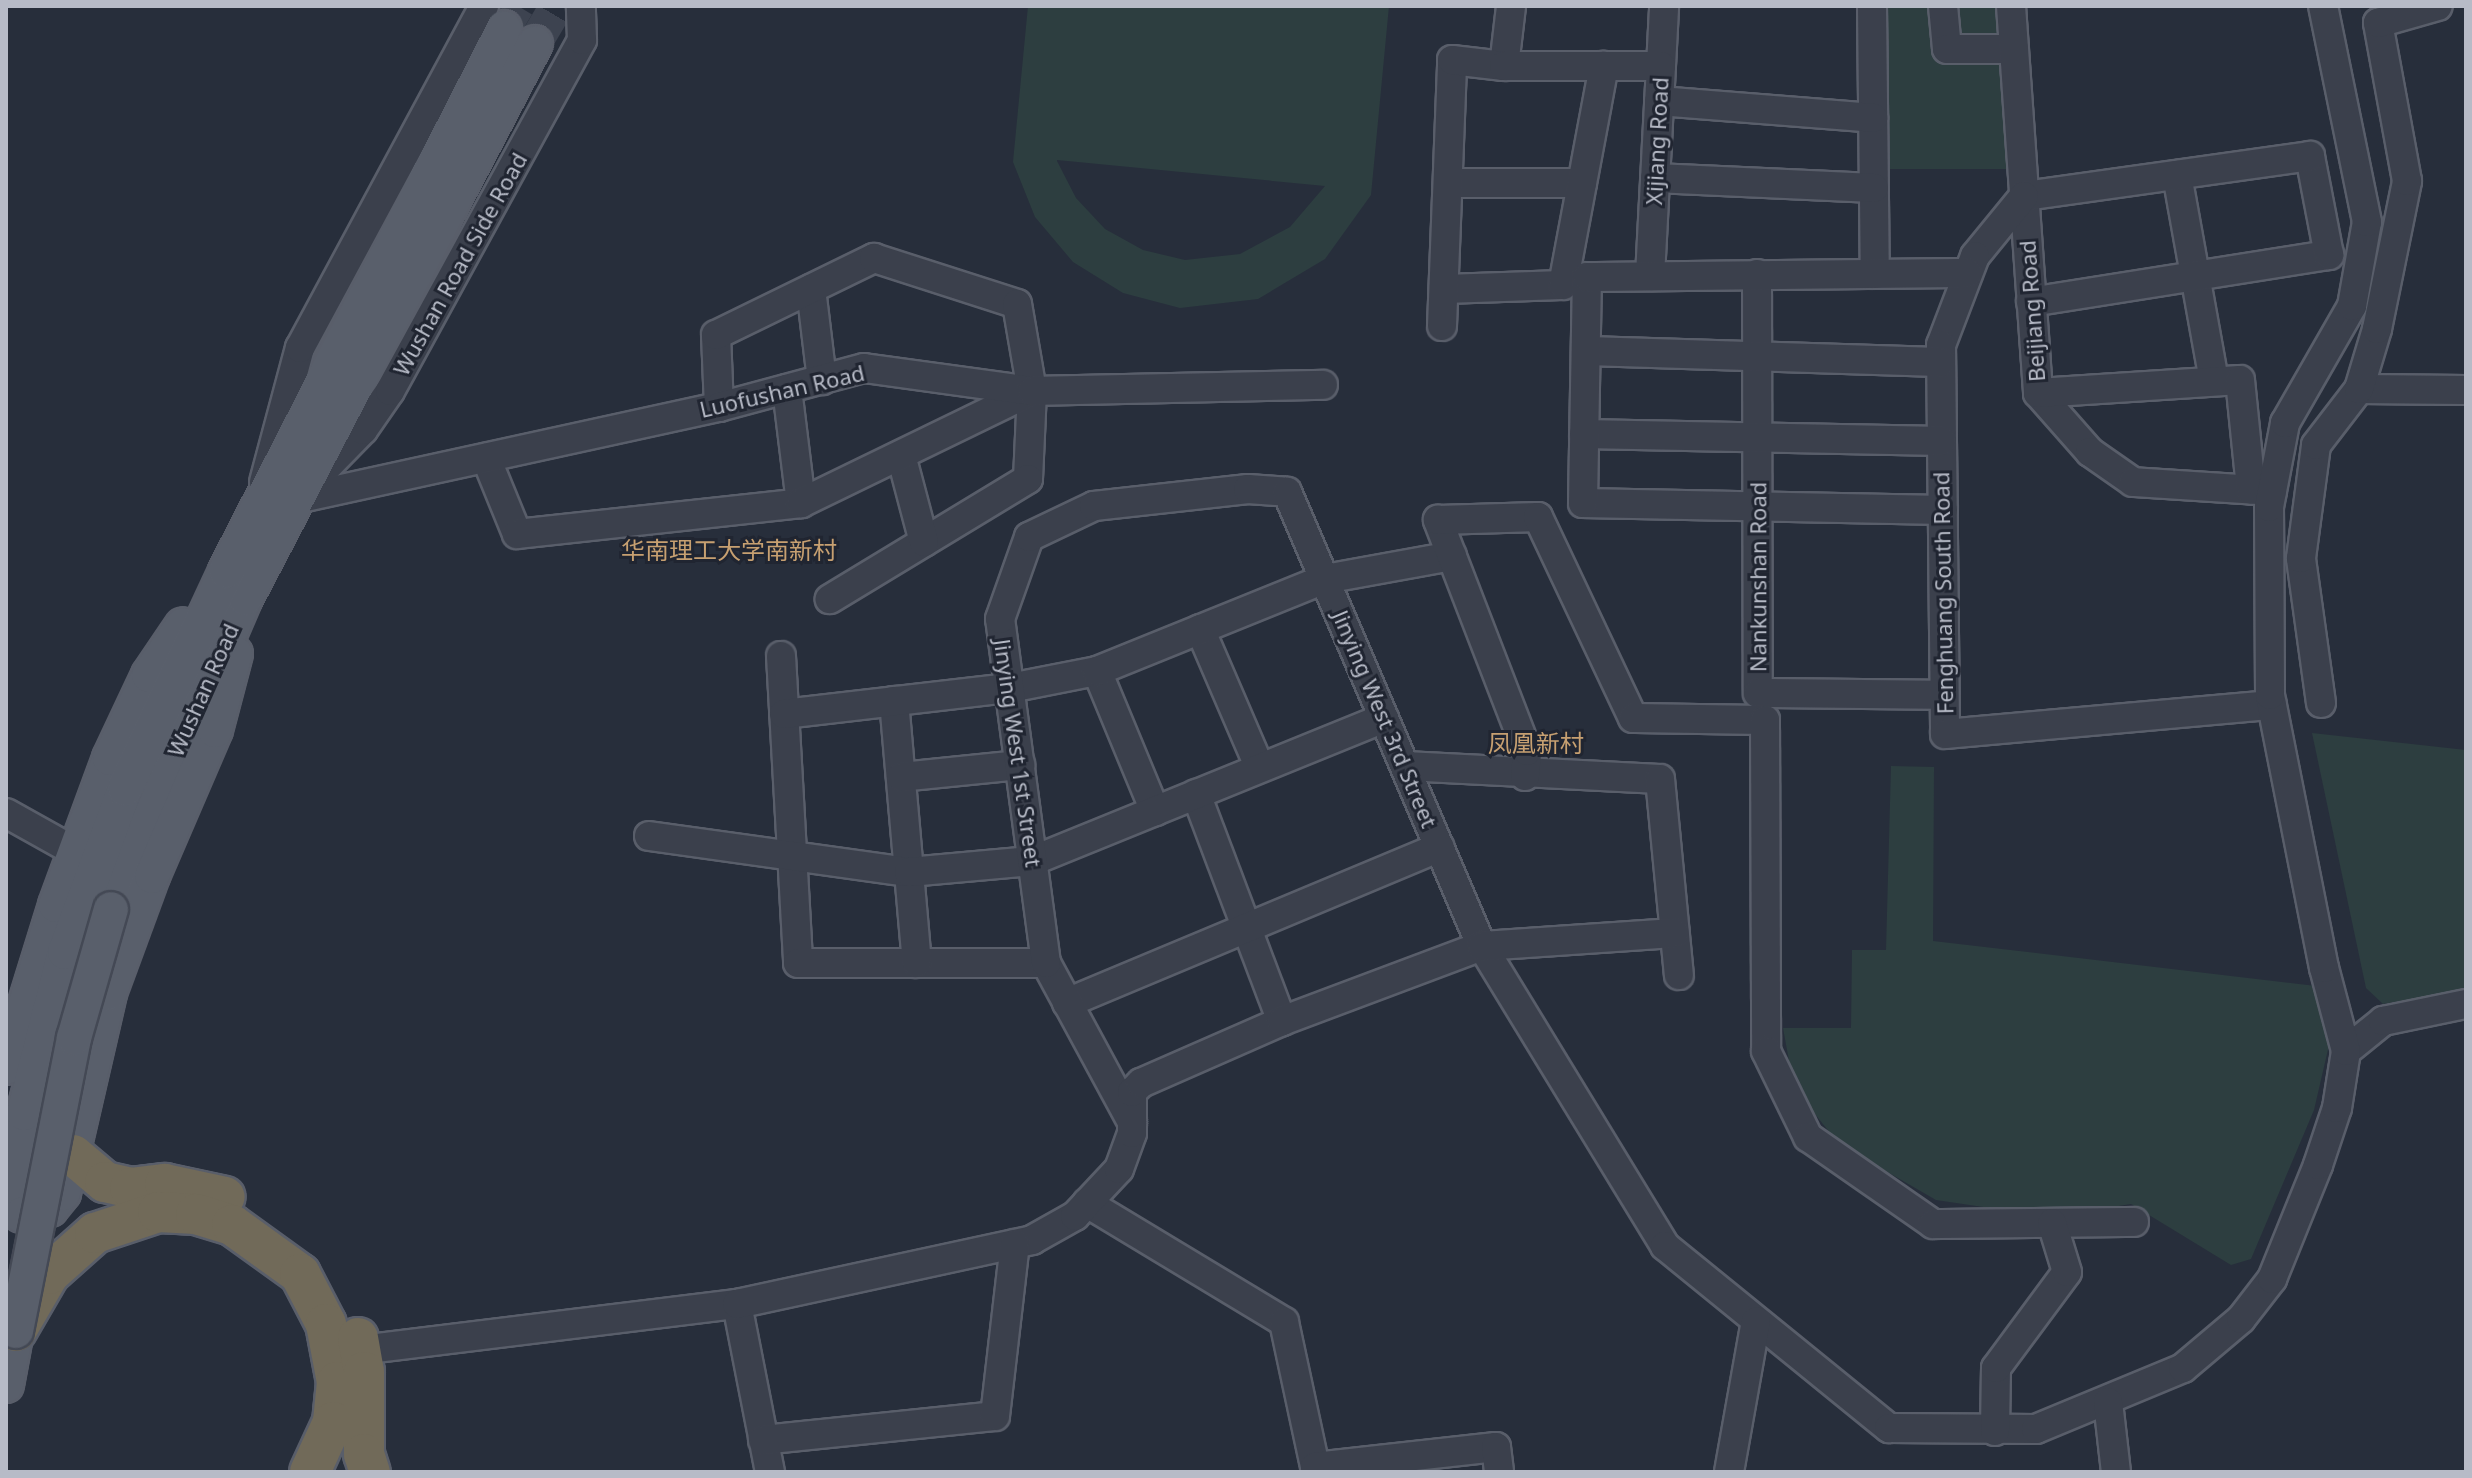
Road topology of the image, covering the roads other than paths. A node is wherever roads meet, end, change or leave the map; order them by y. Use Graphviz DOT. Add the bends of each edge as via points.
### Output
graph roads {
  1 [pos="581,6"];
  2 [pos="603,6"];
  3 [pos="1511,6"];
  4 [pos="1664,6"];
  5 [pos="1872,6"];
  6 [pos="1943,6"];
  7 [pos="2011,6"];
  8 [pos="2323,6"];
  9 [pos="2438,6"];
  10 [pos="494,17"];
  11 [pos="582,40"];
  12 [pos="535,43"];
  13 [pos="2014,49"];
  14 [pos="1504,66"];
  15 [pos="1604,66"];
  16 [pos="1661,66"];
  17 [pos="1659,101"];
  18 [pos="1873,118"];
  19 [pos="2177,175"];
  20 [pos="1655,178"];
  21 [pos="1448,183"];
  22 [pos="1582,183"];
  23 [pos="1874,188"];
  24 [pos="2024,196"];
  25 [pos="1968,273"];
  26 [pos="1757,274"];
  27 [pos="1875,274"];
  28 [pos="1650,276"];
  29 [pos="2195,276"];
  30 [pos="811,289"];
  31 [pos="1444,289"];
  32 [pos="2031,302"];
  33 [pos="1442,326"];
  34 [pos="1586,351"];
  35 [pos="1757,356"];
  36 [pos="1941,362"];
  37 [pos="822,380"];
  38 [pos="2214,381"];
  39 [pos="1323,385"];
  40 [pos="787,389"];
  41 [pos="2359,389"];
  42 [pos="2466,390"];
  43 [pos="1032,391"];
  44 [pos="2038,393"];
  45 [pos="719,407"];
  46 [pos="1584,434"];
  47 [pos="1757,435"];
  48 [pos="1942,441"];
  49 [pos="901,455"];
  50 [pos="486,458"];
  51 [pos="2262,490"];
  52 [pos="1287,492"];
  53 [pos="296,499"];
  54 [pos="801,503"];
  55 [pos="1757,507"];
  56 [pos="1943,510"];
  57 [pos="924,542"];
  58 [pos="1452,556"];
  59 [pos="1325,579"];
  60 [pos="236,584"];
  61 [pos="830,599"];
  62 [pos="1200,629"];
  63 [pos="781,656"];
  64 [pos="1097,671"];
  65 [pos="1010,688"];
  66 [pos="1944,695"];
  67 [pos="894,701"];
  68 [pos="2321,703"];
  69 [pos="2272,705"];
  70 [pos="784,714"];
  71 [pos="1384,718"];
  72 [pos="1020,765"];
  73 [pos="1405,766"];
  74 [pos="1260,768"];
  75 [pos="1525,776"];
  76 [pos="901,777"];
  77 [pos="1196,794"];
  78 [pos="1155,811"];
  79 [pos="6,813"];
  80 [pos="649,836"];
  81 [pos="1440,847"];
  82 [pos="74,851"];
  83 [pos="792,855"];
  84 [pos="1032,861"];
  85 [pos="909,872"];
  86 [pos="97,905"];
  87 [pos="1244,929"];
  88 [pos="1675,933"];
  89 [pos="1482,946"];
  90 [pos="917,963"];
  91 [pos="1046,963"];
  92 [pos="1679,975"];
  93 [pos="1067,1003"];
  94 [pos="2466,1004"];
  95 [pos="1282,1021"];
  96 [pos="2346,1051"];
  97 [pos="6,1067"];
  98 [pos="1132,1122"];
  99 [pos="73,1155"];
  100 [pos="1087,1203"];
  101 [pos="6,1210"];
  102 [pos="2134,1222"];
  103 [pos="2052,1223"];
  104 [pos="1015,1244"];
  105 [pos="737,1304"];
  106 [pos="1756,1321"];
  107 [pos="16,1331"];
  108 [pos="361,1350"];
  109 [pos="6,1385"];
  110 [pos="2108,1402"];
  111 [pos="1995,1431"];
  112 [pos="763,1440"];
  113 [pos="364,1466"];
  114 [pos="310,1472"];
  115 [pos="770,1472"];
  116 [pos="1499,1472"];
  117 [pos="1729,1472"];
  118 [pos="2116,1472"];
  1 -- 11 [label="street"];
  2 -- 11 [label="street, Wushan Road Side Road"];
  3 -- 14 [label="street"];
  4 -- 16 [label="street, Xijiang Road"];
  5 -- 18 [label="street"];
  6 -- 13 [label="street" via="1947,49"];
  7 -- 13 [label="street, Beijiang Road"];
  8 -- 51 [label="street" via="2367,222 2352,306 2285,423"];
  9 -- 41 [label="street" via="2378,23 2407,181 2377,329"];
  10 -- 60 [label="main road, Wushan Road" via="259,506"];
  11 -- 53 [label="street, Wushan Road Side Road" via="390,391 363,430"];
  12 -- 53 [label="main road, Wushan Road"];
  13 -- 24 [label="street, Beijiang Road"];
  14 -- 15 [label="street"];
  14 -- 21 [label="street" via="1452,60"];
  15 -- 16 [label="street"];
  15 -- 22 [label="street"];
  16 -- 17 [label="street, Xijiang Road"];
  17 -- 18 [label="street"];
  17 -- 20 [label="street, Xijiang Road"];
  18 -- 23 [label="street"];
  19 -- 24 [label="street"];
  19 -- 29 [label="street"];
  19 -- 29 [label="street" via="2310,156 2329,255"];
  20 -- 23 [label="street"];
  20 -- 28 [label="street, Xijiang Road"];
  21 -- 22 [label="street"];
  21 -- 31 [label="street"];
  22 -- 31 [label="street" via="1563,285"];
  23 -- 27 [label="street"];
  24 -- 25 [label="street, Fenghuang South Road" via="1975,256"];
  24 -- 32 [label="street, Beijiang Road"];
  25 -- 27 [label="street"];
  25 -- 36 [label="street, Fenghuang South Road" via="1941,345"];
  26 -- 27 [label="street"];
  26 -- 28 [label="street"];
  26 -- 35 [label="street, Nankunshan Road"];
  28 -- 34 [label="street" via="1587,277"];
  29 -- 32 [label="street"];
  29 -- 38 [label="street"];
  30 -- 37 [label="street"];
  30 -- 43 [label="street" via="874,258 1017,304"];
  30 -- 45 [label="street" via="716,335"];
  31 -- 33 [label="street"];
  32 -- 44 [label="street, Beijiang Road"];
  34 -- 35 [label="street"];
  34 -- 46 [label="street"];
  35 -- 36 [label="street"];
  35 -- 47 [label="street, Nankunshan Road"];
  36 -- 48 [label="street, Fenghuang South Road"];
  37 -- 40 [label="street, Luofushan Road"];
  37 -- 43 [label="street, Luofushan Road" via="864,368"];
  38 -- 44 [label="street"];
  38 -- 51 [label="street" via="2240,380"];
  39 -- 43 [label="street, Luofushan Road"];
  40 -- 45 [label="street, Luofushan Road"];
  40 -- 54 [label="street"];
  41 -- 42 [label="street"];
  41 -- 68 [label="street" via="2316,445 2301,558"];
  43 -- 49 [label="street"];
  43 -- 57 [label="street" via="1028,479"];
  44 -- 51 [label="street, Beijiang Road" via="2090,452 2133,482"];
  45 -- 50 [label="street, Luofushan Road"];
  46 -- 47 [label="street"];
  46 -- 55 [label="street" via="1583,503"];
  47 -- 48 [label="street"];
  47 -- 55 [label="street, Nankunshan Road"];
  48 -- 56 [label="street, Fenghuang South Road"];
  49 -- 54 [label="street"];
  49 -- 57 [label="street"];
  50 -- 53 [label="street, Luofushan Road"];
  50 -- 54 [label="street" via="517,534"];
  51 -- 69 [label="street"];
  52 -- 59 [label="street, Jinying West 3rd Street"];
  52 -- 65 [label="street, Jinying West 1st Street" via="1248,489 1094,506 1029,537 1000,619"];
  53 -- 60 [label="main road, Wushan Road"];
  55 -- 56 [label="street"];
  55 -- 66 [label="street, Nankunshan Road" via="1758,693"];
  56 -- 66 [label="street, Fenghuang South Road"];
  57 -- 61 [label="street"];
  58 -- 59 [label="street"];
  58 -- 75 [label="street" via="1527,751"];
  58 -- 103 [label="street" via="1438,520 1538,517 1633,718 1765,720 1766,1051 1808,1137 1933,1224"];
  59 -- 62 [label="street"];
  59 -- 71 [label="street, Jinying West 3rd Street"];
  60 -- 82 [label="main road" via="149,675"];
  60 -- 86 [label="main road, Wushan Road"];
  60 -- 99 [label="main road" via="215,730 109,993"];
  62 -- 64 [label="street"];
  62 -- 74 [label="street"];
  63 -- 70 [label="street"];
  64 -- 65 [label="street"];
  64 -- 78 [label="street"];
  65 -- 67 [label="street"];
  65 -- 72 [label="street, Jinying West 1st Street"];
  66 -- 69 [label="street, Fenghuang South Road" via="1945,734"];
  67 -- 70 [label="street"];
  67 -- 76 [label="street"];
  69 -- 96 [label="street" via="2324,968"];
  70 -- 83 [label="street"];
  71 -- 73 [label="street, Jinying West 3rd Street"];
  71 -- 74 [label="street"];
  72 -- 76 [label="street"];
  72 -- 84 [label="street, Jinying West 1st Street"];
  73 -- 75 [label="street"];
  73 -- 81 [label="street, Jinying West 3rd Street"];
  74 -- 77 [label="street"];
  75 -- 88 [label="street" via="1660,779"];
  76 -- 85 [label="street"];
  77 -- 78 [label="street"];
  77 -- 87 [label="street"];
  78 -- 84 [label="street"];
  79 -- 82 [label="street"];
  80 -- 83 [label="street"];
  81 -- 87 [label="street"];
  81 -- 89 [label="street, Jinying West 3rd Street"];
  82 -- 97 [label="main road"];
  83 -- 85 [label="street"];
  83 -- 90 [label="street" via="798,963"];
  84 -- 85 [label="street"];
  84 -- 91 [label="street, Jinying West 1st Street"];
  85 -- 90 [label="street"];
  86 -- 101 [label="main road, Wushan Road" via="43,1035"];
  86 -- 107 [label="main road, Wushan Road, bridge"];
  87 -- 93 [label="street"];
  87 -- 95 [label="street"];
  88 -- 89 [label="street"];
  88 -- 92 [label="street"];
  89 -- 95 [label="street"];
  89 -- 106 [label="street, Jinying West 3rd Street" via="1665,1246"];
  90 -- 91 [label="street"];
  91 -- 93 [label="street, Jinying West 1st Street"];
  93 -- 98 [label="street, Jinying West 1st Street"];
  94 -- 96 [label="street" via="2383,1021"];
  95 -- 98 [label="street" via="1141,1083 1132,1092"];
  96 -- 110 [label="street, Jinying West 3rd Street" via="2337,1108 2272,1279 2241,1319 2183,1368"];
  98 -- 100 [label="street" via="1119,1169"];
  99 -- 101 [label="main road" via="63,1193 50,1209 28,1216"];
  99 -- 108 [label="highway" via="105,1182 210,1191 253,1209 317,1263 353,1320"];
  100 -- 104 [label="street" via="1064,1222"];
  100 -- 116 [label="street" via="1284,1322 1315,1467 1496,1447"];
  102 -- 103 [label="street"];
  103 -- 111 [label="street" via="2067,1272 1996,1368"];
  104 -- 105 [label="street"];
  104 -- 112 [label="street" via="995,1416"];
  105 -- 108 [label="street"];
  105 -- 112 [label="street"];
  106 -- 111 [label="street, Jinying West 3rd Street" via="1889,1428"];
  106 -- 117 [label="street"];
  107 -- 109 [label="main road, Wushan Road"];
  107 -- 114 [label="highway" via="49,1274 70,1251 120,1221 158,1212 196,1214 232,1225 300,1274 326,1324 337,1382 333,1422"];
  108 -- 113 [label="highway"];
  110 -- 111 [label="street, Jinying West 3rd Street" via="2036,1429"];
  110 -- 118 [label="street"];
  112 -- 115 [label="street"];
}
